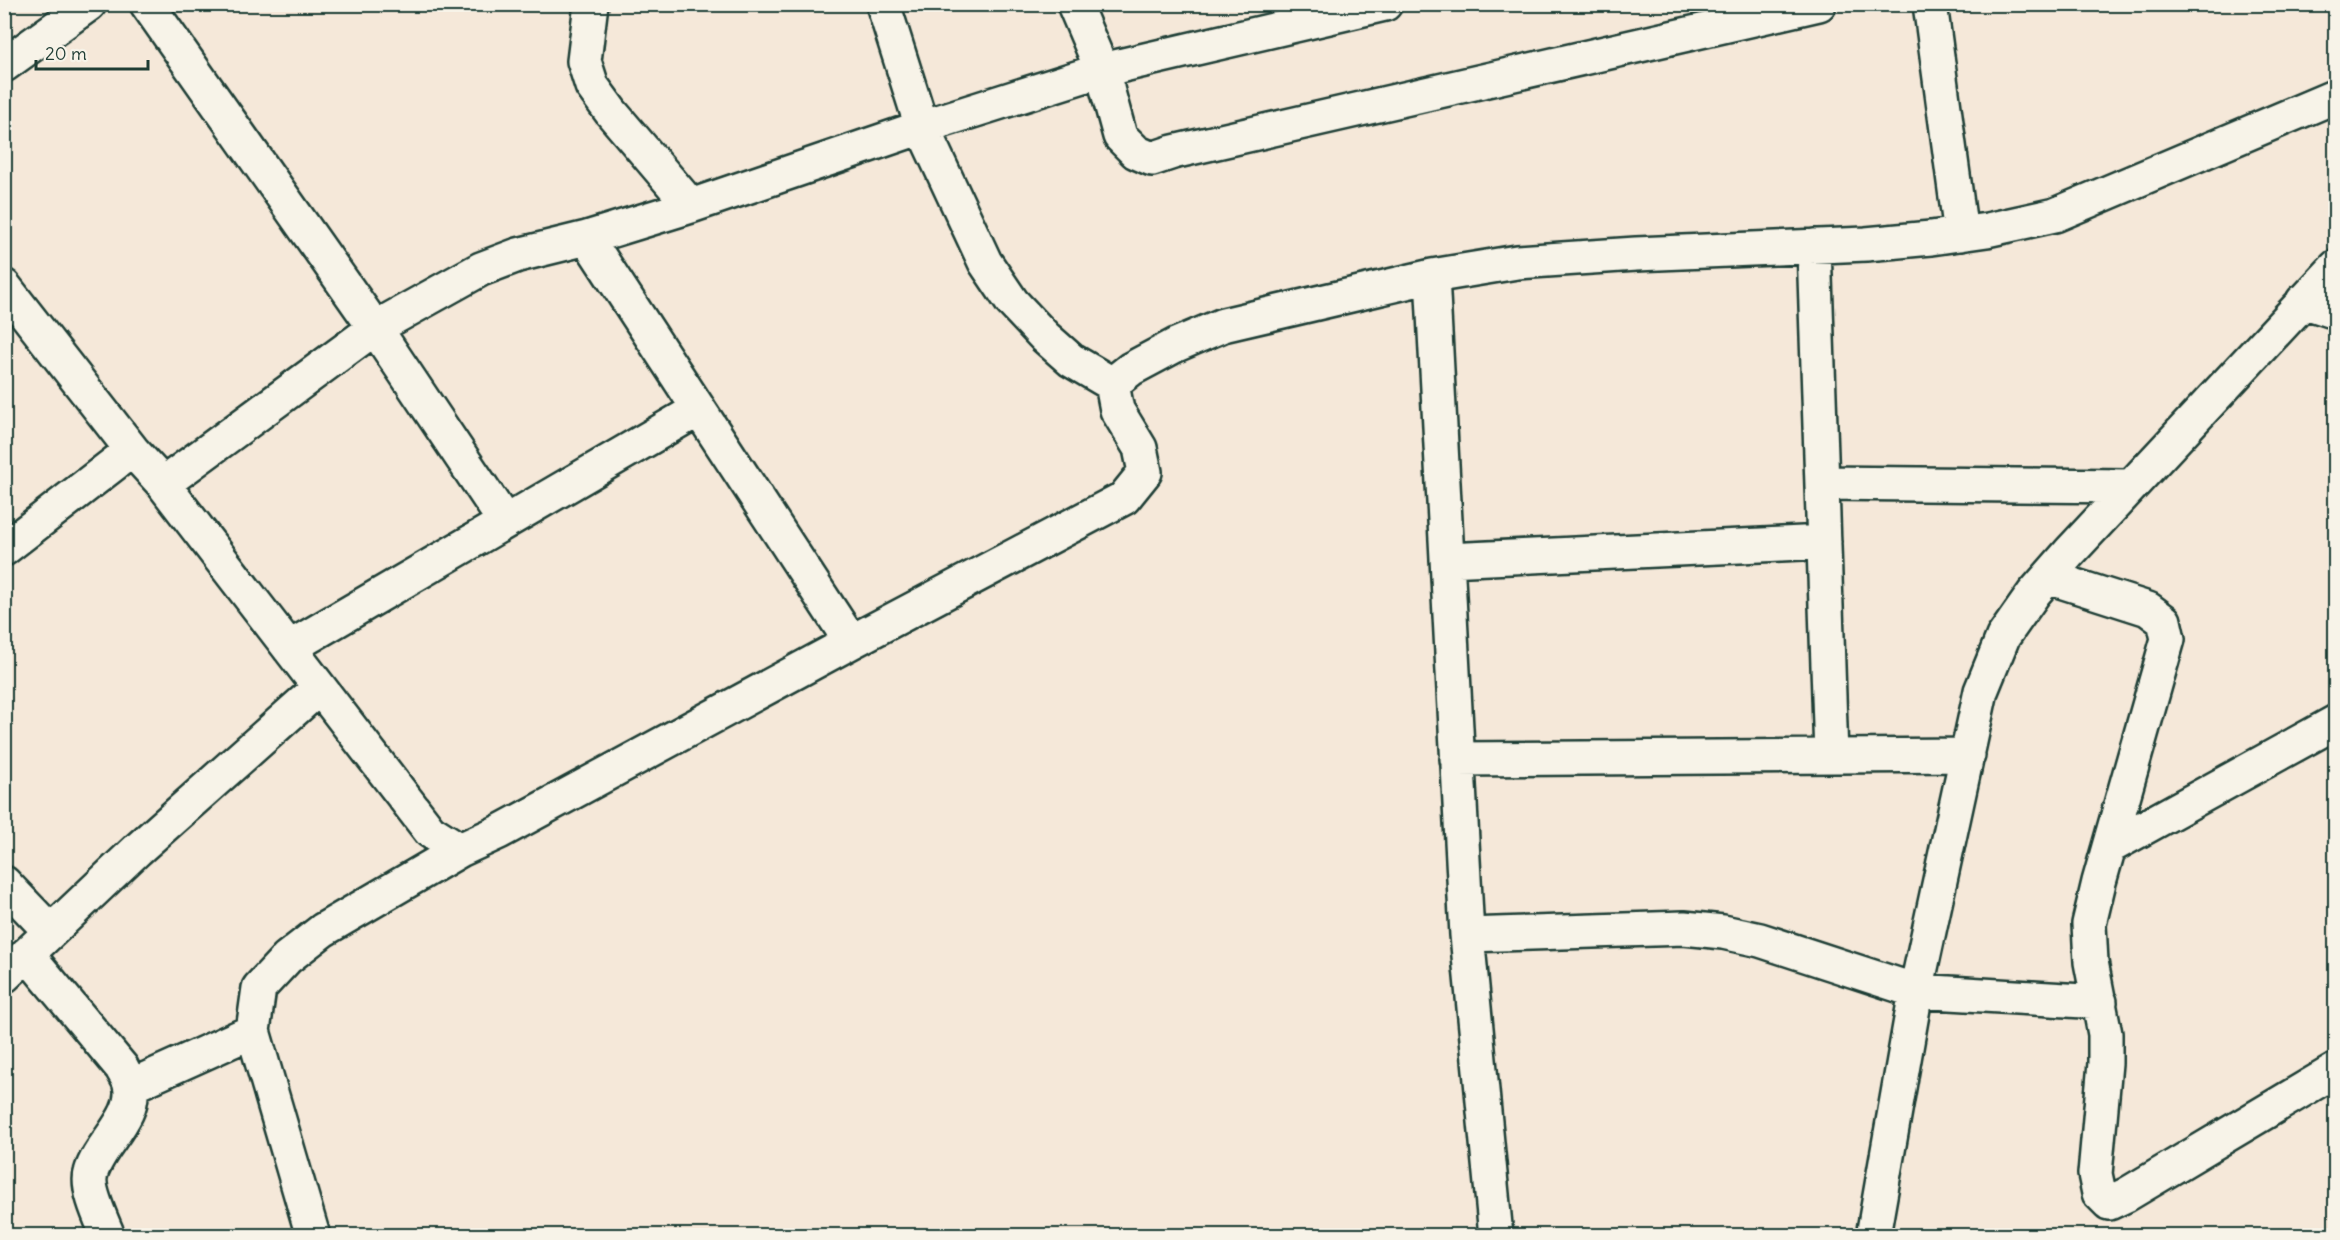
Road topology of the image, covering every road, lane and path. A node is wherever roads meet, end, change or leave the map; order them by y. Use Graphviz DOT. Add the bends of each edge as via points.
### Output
graph roads {
  1 [pos="88,4"];
  2 [pos="147,4"];
  3 [pos="591,4"];
  4 [pos="883,4"];
  5 [pos="1074,4"];
  6 [pos="1385,4"];
  7 [pos="1819,4"];
  8 [pos="1930,4"];
  9 [pos="4,65"];
  10 [pos="1102,70"];
  11 [pos="2336,96"];
  12 [pos="922,127"];
  13 [pos="691,206"];
  14 [pos="1961,234"];
  15 [pos="587,238"];
  16 [pos="1814,246"];
  17 [pos="2336,267"];
  18 [pos="1432,276"];
  19 [pos="4,286"];
  20 [pos="2302,301"];
  21 [pos="2336,312"];
  22 [pos="375,328"];
  23 [pos="1112,384"];
  24 [pos="699,409"];
  25 [pos="132,450"];
  26 [pos="1822,483"];
  27 [pos="163,484"];
  28 [pos="2130,486"];
  29 [pos="505,522"];
  30 [pos="1824,542"];
  31 [pos="4,549"];
  32 [pos="1447,560"];
  33 [pos="2048,577"];
  34 [pos="850,642"];
  35 [pos="289,648"];
  36 [pos="319,688"];
  37 [pos="2336,722"];
  38 [pos="1968,755"];
  39 [pos="1831,756"];
  40 [pos="1458,759"];
  41 [pos="2109,847"];
  42 [pos="460,850"];
  43 [pos="4,883"];
  44 [pos="1467,935"];
  45 [pos="27,954"];
  46 [pos="1916,991"];
  47 [pos="2100,1002"];
  48 [pos="253,1031"];
  49 [pos="2336,1070"];
  50 [pos="131,1086"];
  51 [pos="108,1236"];
  52 [pos="312,1236"];
  53 [pos="1496,1236"];
  54 [pos="1873,1236"];
  1 -- 9 [label="street"];
  2 -- 22 [label="street"];
  3 -- 13 [label="street" via="584,62 592,86"];
  4 -- 12 [label="street"];
  5 -- 10 [label="street"];
  6 -- 10 [label="street"];
  7 -- 10 [label="street" via="1152,159 1136,152 1120,136"];
  8 -- 14 [label="street"];
  10 -- 12 [label="street"];
  11 -- 14 [label="street" via="2055,215"];
  12 -- 13 [label="street"];
  12 -- 23 [label="street" via="985,262 1012,302 1071,360"];
  13 -- 15 [label="street"];
  14 -- 16 [label="street"];
  15 -- 22 [label="street" via="518,255 482,269"];
  15 -- 24 [label="street"];
  16 -- 18 [label="street" via="1517,262"];
  16 -- 26 [label="street"];
  17 -- 20 [label="street"];
  18 -- 23 [label="street" via="1223,326 1176,345"];
  18 -- 32 [label="street"];
  19 -- 25 [label="street"];
  20 -- 21 [label="street"];
  20 -- 28 [label="street"];
  22 -- 27 [label="street"];
  22 -- 29 [label="street"];
  23 -- 34 [label="street" via="1117,410 1140,448 1145,472 1125,498"];
  24 -- 29 [label="street"];
  24 -- 34 [label="street"];
  25 -- 27 [label="street"];
  25 -- 31 [label="street"];
  26 -- 28 [label="street"];
  26 -- 30 [label="street"];
  27 -- 35 [label="street"];
  28 -- 33 [label="street"];
  29 -- 35 [label="street"];
  30 -- 32 [label="street"];
  30 -- 39 [label="street"];
  32 -- 40 [label="street"];
  33 -- 38 [label="street" via="2003,637 1982,691"];
  33 -- 41 [label="street" via="2148,609 2164,621 2168,639"];
  34 -- 42 [label="street"];
  35 -- 36 [label="street"];
  36 -- 42 [label="street" via="430,831"];
  36 -- 45 [label="street"];
  37 -- 41 [label="street"];
  38 -- 39 [label="street"];
  38 -- 46 [label="street"];
  39 -- 40 [label="street"];
  40 -- 44 [label="street"];
  41 -- 47 [label="street" via="2089,924 2091,962"];
  42 -- 48 [label="street" via="323,930 287,958 259,988"];
  43 -- 45 [label="street"];
  44 -- 46 [label="street" via="1684,928 1723,932 1760,940"];
  44 -- 53 [label="street"];
  45 -- 50 [label="street" via="122,1068"];
  46 -- 47 [label="street"];
  46 -- 54 [label="street"];
  47 -- 49 [label="street" via="2105,1063 2096,1174 2098,1193 2109,1203"];
  48 -- 50 [label="street"];
  48 -- 52 [label="street"];
  50 -- 51 [label="street" via="128,1112 100,1152 90,1175"];
}
